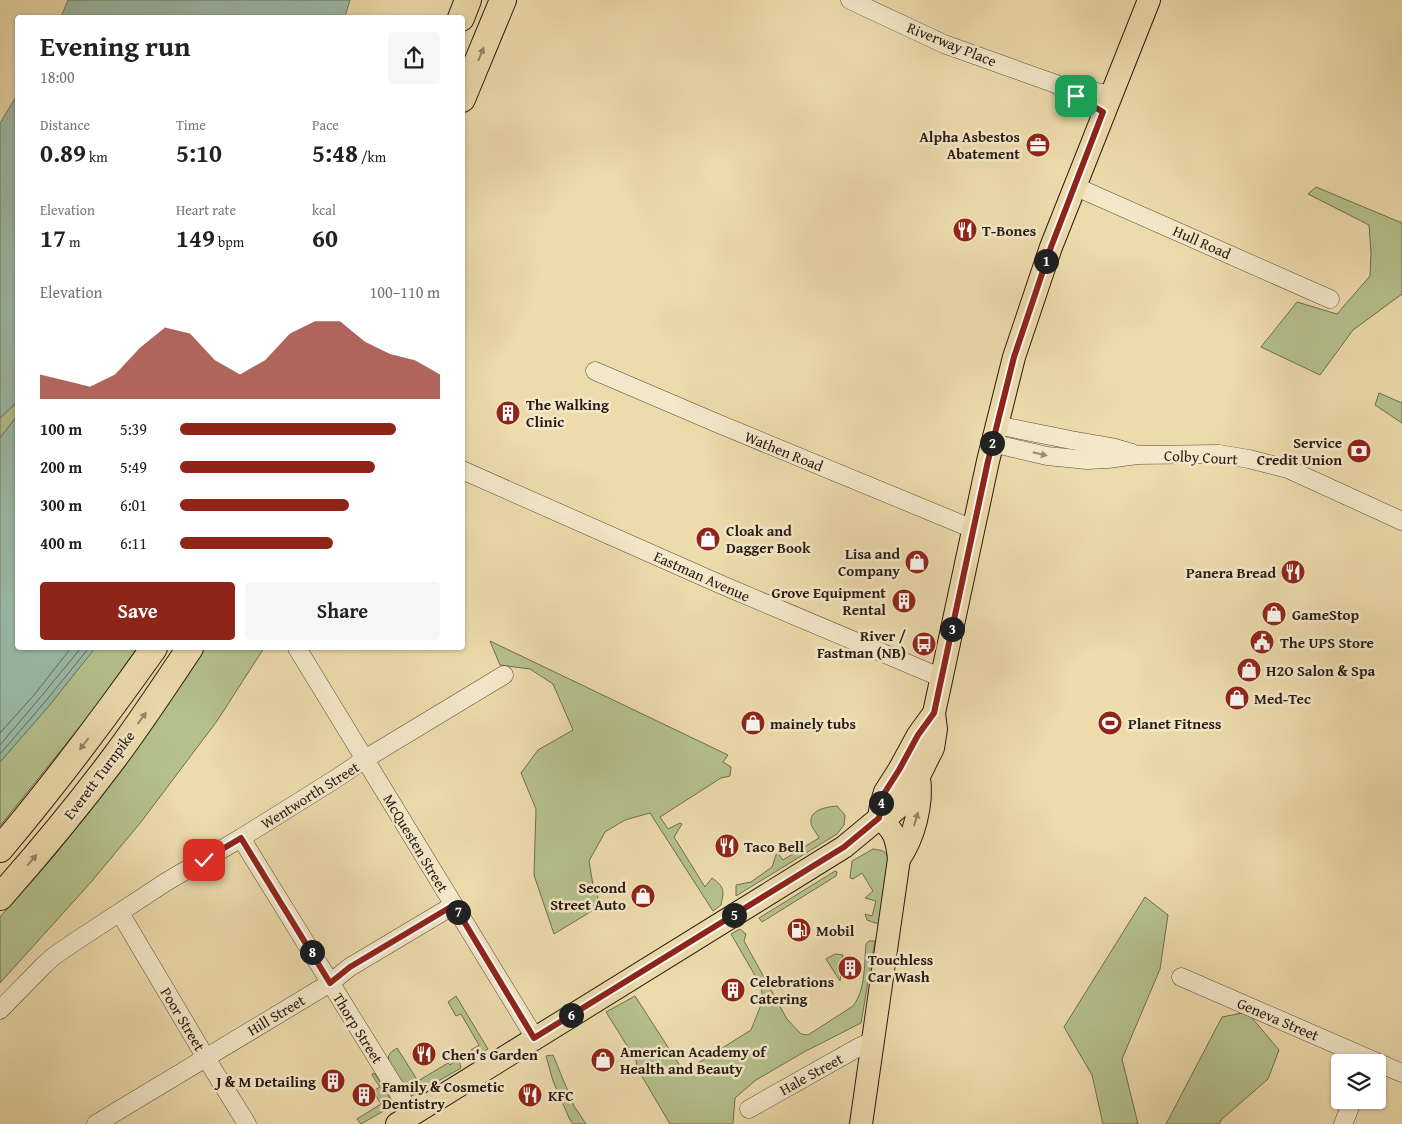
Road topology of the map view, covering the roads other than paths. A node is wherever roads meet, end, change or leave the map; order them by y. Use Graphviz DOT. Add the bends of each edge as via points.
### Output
graph roads {
  1 [pos="468,0"];
  2 [pos="503,0"];
  3 [pos="850,0"];
  4 [pos="1149,0"];
  5 [pos="462,15"];
  6 [pos="465,92"];
  7 [pos="1107,104"];
  8 [pos="1074,186"];
  9 [pos="1330,299"];
  10 [pos="594,371"];
  11 [pos="994,434"];
  12 [pos="465,471"];
  13 [pos="1402,521"];
  14 [pos="973,529"];
  15 [pos="153,650"];
  16 [pos="189,650"];
  17 [pos="298,650"];
  18 [pos="504,675"];
  19 [pos="942,678"];
  20 [pos="934,713"];
  21 [pos="365,759"];
  22 [pos="919,776"];
  23 [pos="879,818"];
  24 [pos="241,838"];
  25 [pos="0,848"];
  26 [pos="899,859"];
  27 [pos="0,897"];
  28 [pos="454,905"];
  29 [pos="120,913"];
  30 [pos="1180,977"];
  31 [pos="330,983"];
  32 [pos="0,1010"];
  33 [pos="534,1038"];
  34 [pos="873,1041"];
  35 [pos="1355,1054"];
  36 [pos="206,1058"];
  37 [pos="1386,1067"];
  38 [pos="1402,1073"];
  39 [pos="749,1109"];
  40 [pos="1349,1109"];
  41 [pos="405,1120"];
  42 [pos="96,1124"];
  43 [pos="247,1124"];
  44 [pos="861,1124"];
  45 [pos="1343,1124"];
  1 -- 5 [label="highway"];
  6 -- 2 [label="highway, one-way"];
  3 -- 7 [label="street, Riverway Place" via="944,44"];
  4 -- 7 [label="main road"];
  7 -- 8 [label="main road"];
  8 -- 9 [label="street, Hull Road"];
  8 -- 11 [label="main road" via="1014,357"];
  10 -- 14 [label="street, Wathen Road"];
  11 -- 13 [label="street, Colby Court" via="1071,440 1137,454 1219,454 1249,459 1288,469"];
  11 -- 14 [label="main road"];
  12 -- 19 [label="street, Eastman Avenue"];
  14 -- 19 [label="main road"];
  15 -- 25 [label="highway, Everett Turnpike, one-way" via="72,760"];
  27 -- 16 [label="highway, Everett Turnpike, one-way" via="114,757"];
  17 -- 21 [label="street, McQuesten Street"];
  18 -- 21 [label="street, Wentworth Street"];
  19 -- 20 [label="main road"];
  20 -- 22 [label="main road" via="936,729 932,748"];
  20 -- 23 [label="main road" via="885,792"];
  21 -- 24 [label="street, Wentworth Street"];
  21 -- 28 [label="street, McQuesten Street"];
  22 -- 23 [label="main road" via="902,804"];
  26 -- 22 [label="main road, one-way" via="911,836 920,804"];
  23 -- 26 [label="main road" via="894,832"];
  23 -- 33 [label="main road" via="844,847"];
  24 -- 29 [label="street, Wentworth Street"];
  24 -- 31 [label="street, Thorp Street"];
  26 -- 34 [label="main road"];
  28 -- 31 [label="street, Hill Street" via="350,967"];
  28 -- 33 [label="street, McQuesten Street"];
  29 -- 32 [label="street, Wentworth Street" via="54,956"];
  29 -- 36 [label="street, Poor Street"];
  30 -- 35 [label="street, Geneva Street"];
  31 -- 36 [label="street, Hill Street"];
  31 -- 41 [label="street, Thorp Street"];
  33 -- 41 [label="main road"];
  34 -- 39 [label="street, Hale Street"];
  34 -- 44 [label="main road"];
  36 -- 42 [label="street, Hill Street"];
  36 -- 43 [label="street, Poor Street"];
  37 -- 38 [label="street, Geneva Street"];
  40 -- 45 [label="street"];
}
